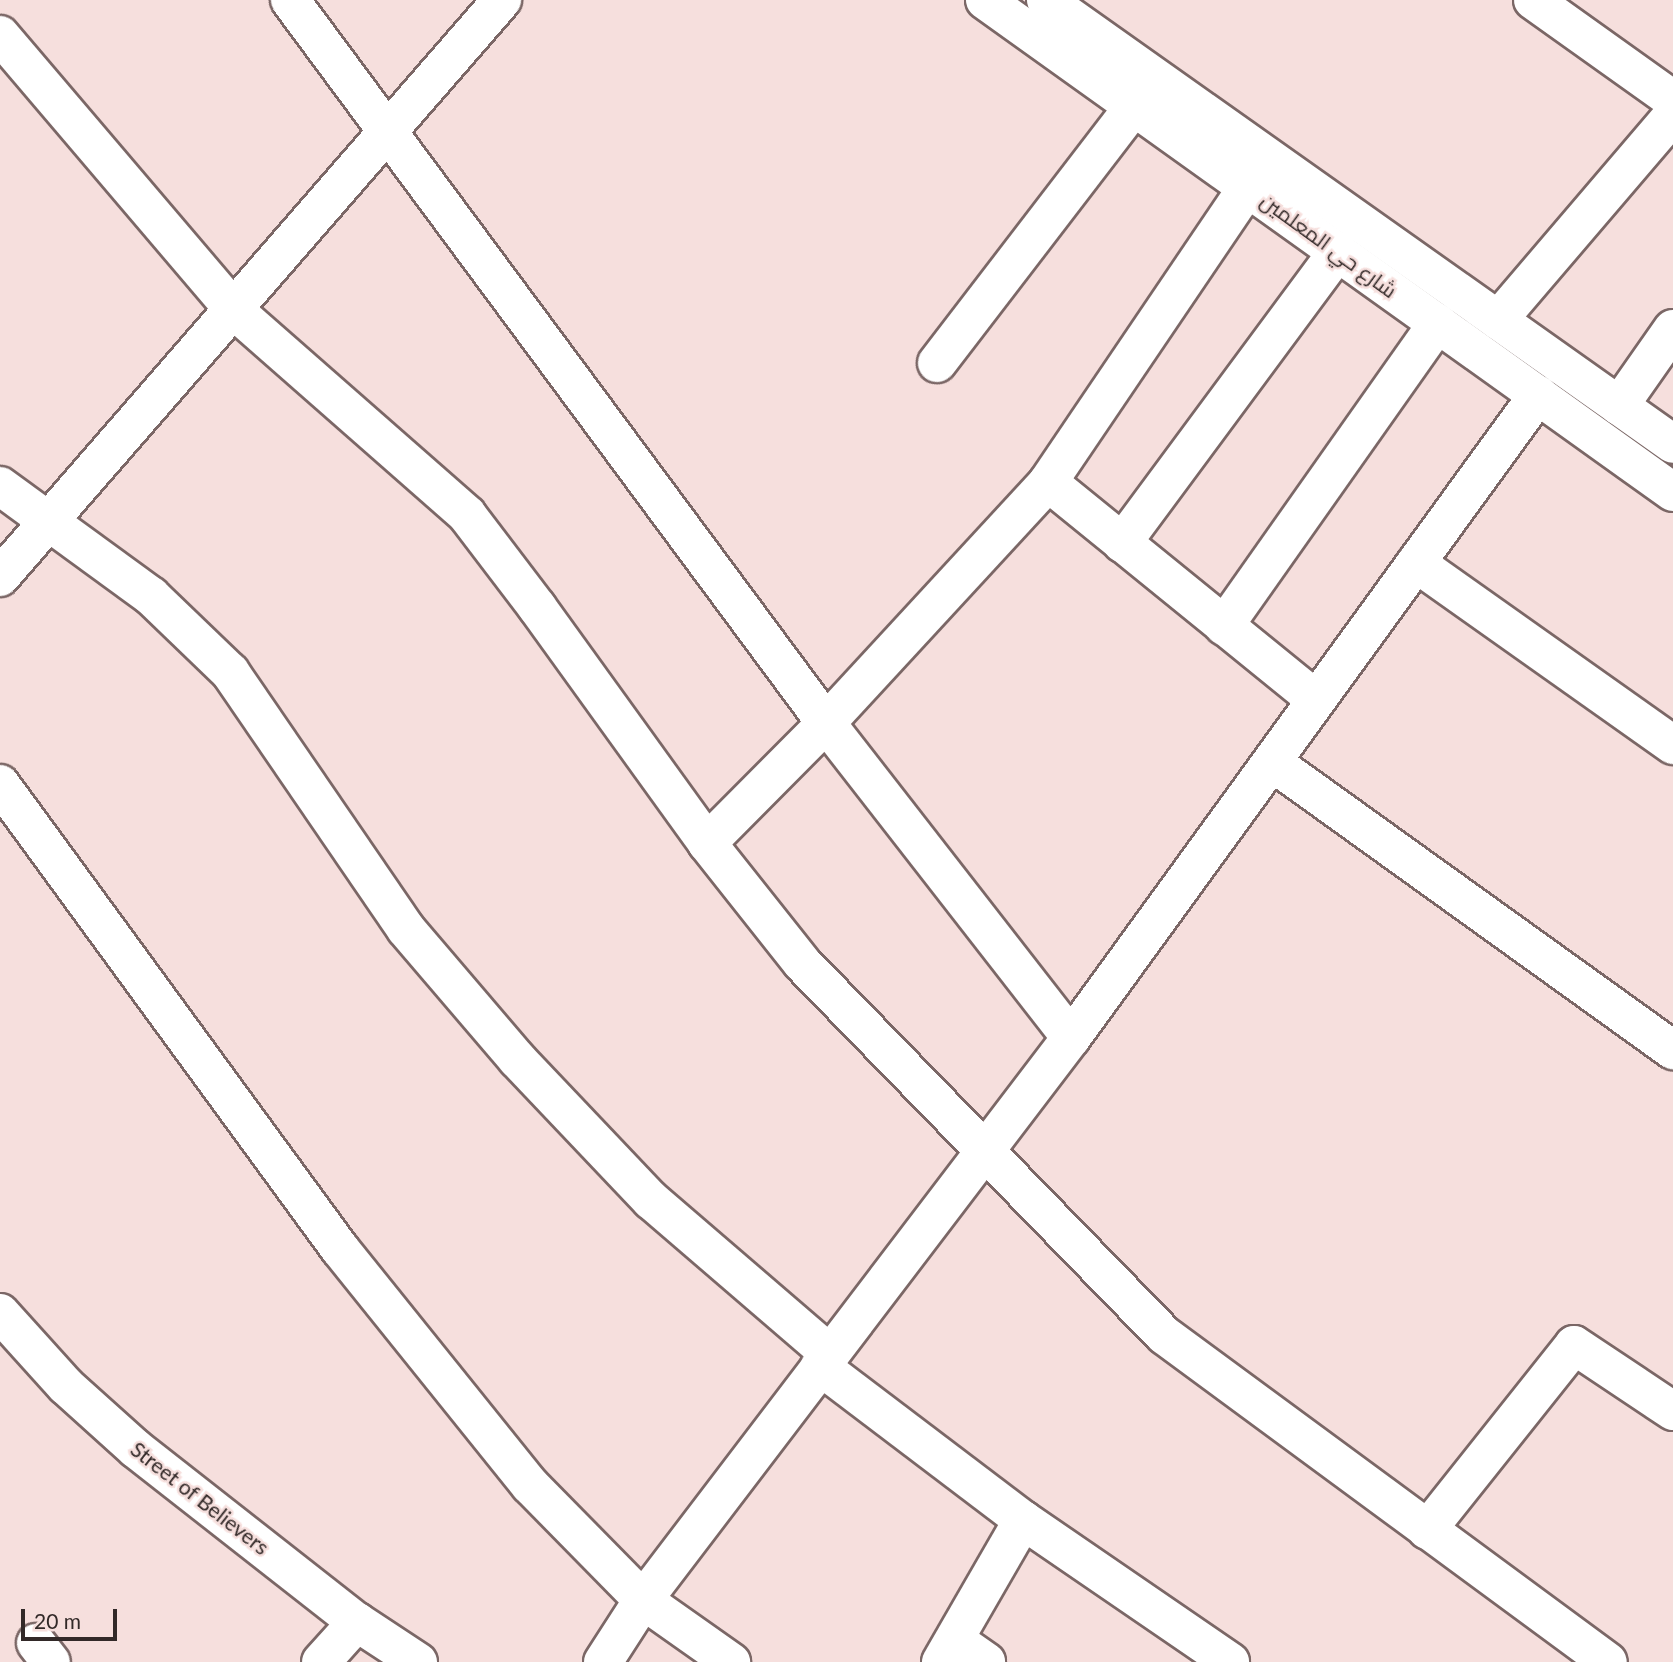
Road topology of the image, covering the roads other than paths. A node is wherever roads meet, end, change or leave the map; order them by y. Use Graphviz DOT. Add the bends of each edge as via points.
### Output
graph roads {
  1 [pos="290,0"];
  2 [pos="502,0"];
  3 [pos="985,0"];
  4 [pos="1046,0"];
  5 [pos="1533,0"];
  6 [pos="0,35"];
  7 [pos="1673,100"];
  8 [pos="1150,103"];
  9 [pos="1673,116"];
  10 [pos="387,132"];
  11 [pos="1248,187"];
  12 [pos="1338,251"];
  13 [pos="1428,301"];
  14 [pos="234,310"];
  15 [pos="1498,320"];
  16 [pos="1673,329"];
  17 [pos="937,363"];
  18 [pos="1538,395"];
  19 [pos="1619,406"];
  20 [pos="1673,444"];
  21 [pos="1048,482"];
  22 [pos="0,486"];
  23 [pos="1673,492"];
  24 [pos="50,521"];
  25 [pos="1122,543"];
  26 [pos="1416,563"];
  27 [pos="0,578"];
  28 [pos="1224,626"];
  29 [pos="1316,700"];
  30 [pos="826,723"];
  31 [pos="1673,746"];
  32 [pos="1272,762"];
  33 [pos="0,784"];
  34 [pos="707,844"];
  35 [pos="1071,1038"];
  36 [pos="1673,1050"];
  37 [pos="984,1152"];
  38 [pos="0,1313"];
  39 [pos="825,1360"];
  40 [pos="1673,1411"];
  41 [pos="1023,1520"];
  42 [pos="1427,1530"];
  43 [pos="643,1600"];
  44 [pos="357,1622"];
  45 [pos="948,1651"];
  46 [pos="1595,1658"];
  47 [pos="321,1662"];
  48 [pos="418,1662"];
  49 [pos="603,1662"];
  50 [pos="731,1662"];
  51 [pos="986,1662"];
  52 [pos="1230,1662"];
  1 -- 10 [label="street"];
  2 -- 10 [label="street"];
  3 -- 8 [label="street, شارع حي المعلمين"];
  4 -- 8 [label="street, شارع حي المعلمين"];
  5 -- 7 [label="street"];
  6 -- 14 [label="street"];
  8 -- 11 [label="street, شارع حي المعلمين"];
  8 -- 13 [label="street, شارع حي المعلمين"];
  8 -- 17 [label="street"];
  9 -- 15 [label="street"];
  10 -- 14 [label="street"];
  10 -- 30 [label="street"];
  11 -- 12 [label="street, شارع حي المعلمين"];
  11 -- 21 [label="street"];
  12 -- 13 [label="street, شارع حي المعلمين"];
  12 -- 25 [label="street"];
  13 -- 15 [label="street, شارع حي المعلمين"];
  13 -- 18 [label="street, شارع حي المعلمين"];
  13 -- 28 [label="street"];
  14 -- 24 [label="street"];
  14 -- 34 [label="street" via="467,515"];
  15 -- 19 [label="street, شارع حي المعلمين"];
  16 -- 19 [label="street"];
  18 -- 23 [label="street, شارع حي المعلمين"];
  18 -- 26 [label="street"];
  19 -- 20 [label="street, شارع حي المعلمين"];
  21 -- 25 [label="street"];
  21 -- 30 [label="street"];
  22 -- 24 [label="street"];
  24 -- 27 [label="street"];
  24 -- 39 [label="street" via="150,596 230,672 406,929 517,1059 652,1200"];
  25 -- 28 [label="street"];
  26 -- 29 [label="street"];
  26 -- 31 [label="street"];
  28 -- 29 [label="street"];
  29 -- 32 [label="street"];
  30 -- 34 [label="street"];
  30 -- 35 [label="street"];
  32 -- 35 [label="street"];
  32 -- 36 [label="street"];
  33 -- 43 [label="street" via="340,1249 530,1485"];
  34 -- 37 [label="street" via="802,962"];
  35 -- 37 [label="street"];
  37 -- 39 [label="street"];
  37 -- 42 [label="street" via="1164,1335"];
  38 -- 44 [label="street, Street of Believers" via="66,1386 136,1449"];
  39 -- 41 [label="street"];
  39 -- 43 [label="street"];
  40 -- 42 [label="street" via="1574,1345"];
  41 -- 45 [label="street"];
  41 -- 52 [label="street"];
  42 -- 46 [label="street"];
  43 -- 49 [label="street"];
  43 -- 50 [label="street"];
  44 -- 47 [label="street"];
  44 -- 48 [label="street, Street of Believers"];
  45 -- 51 [label="street"];
}
